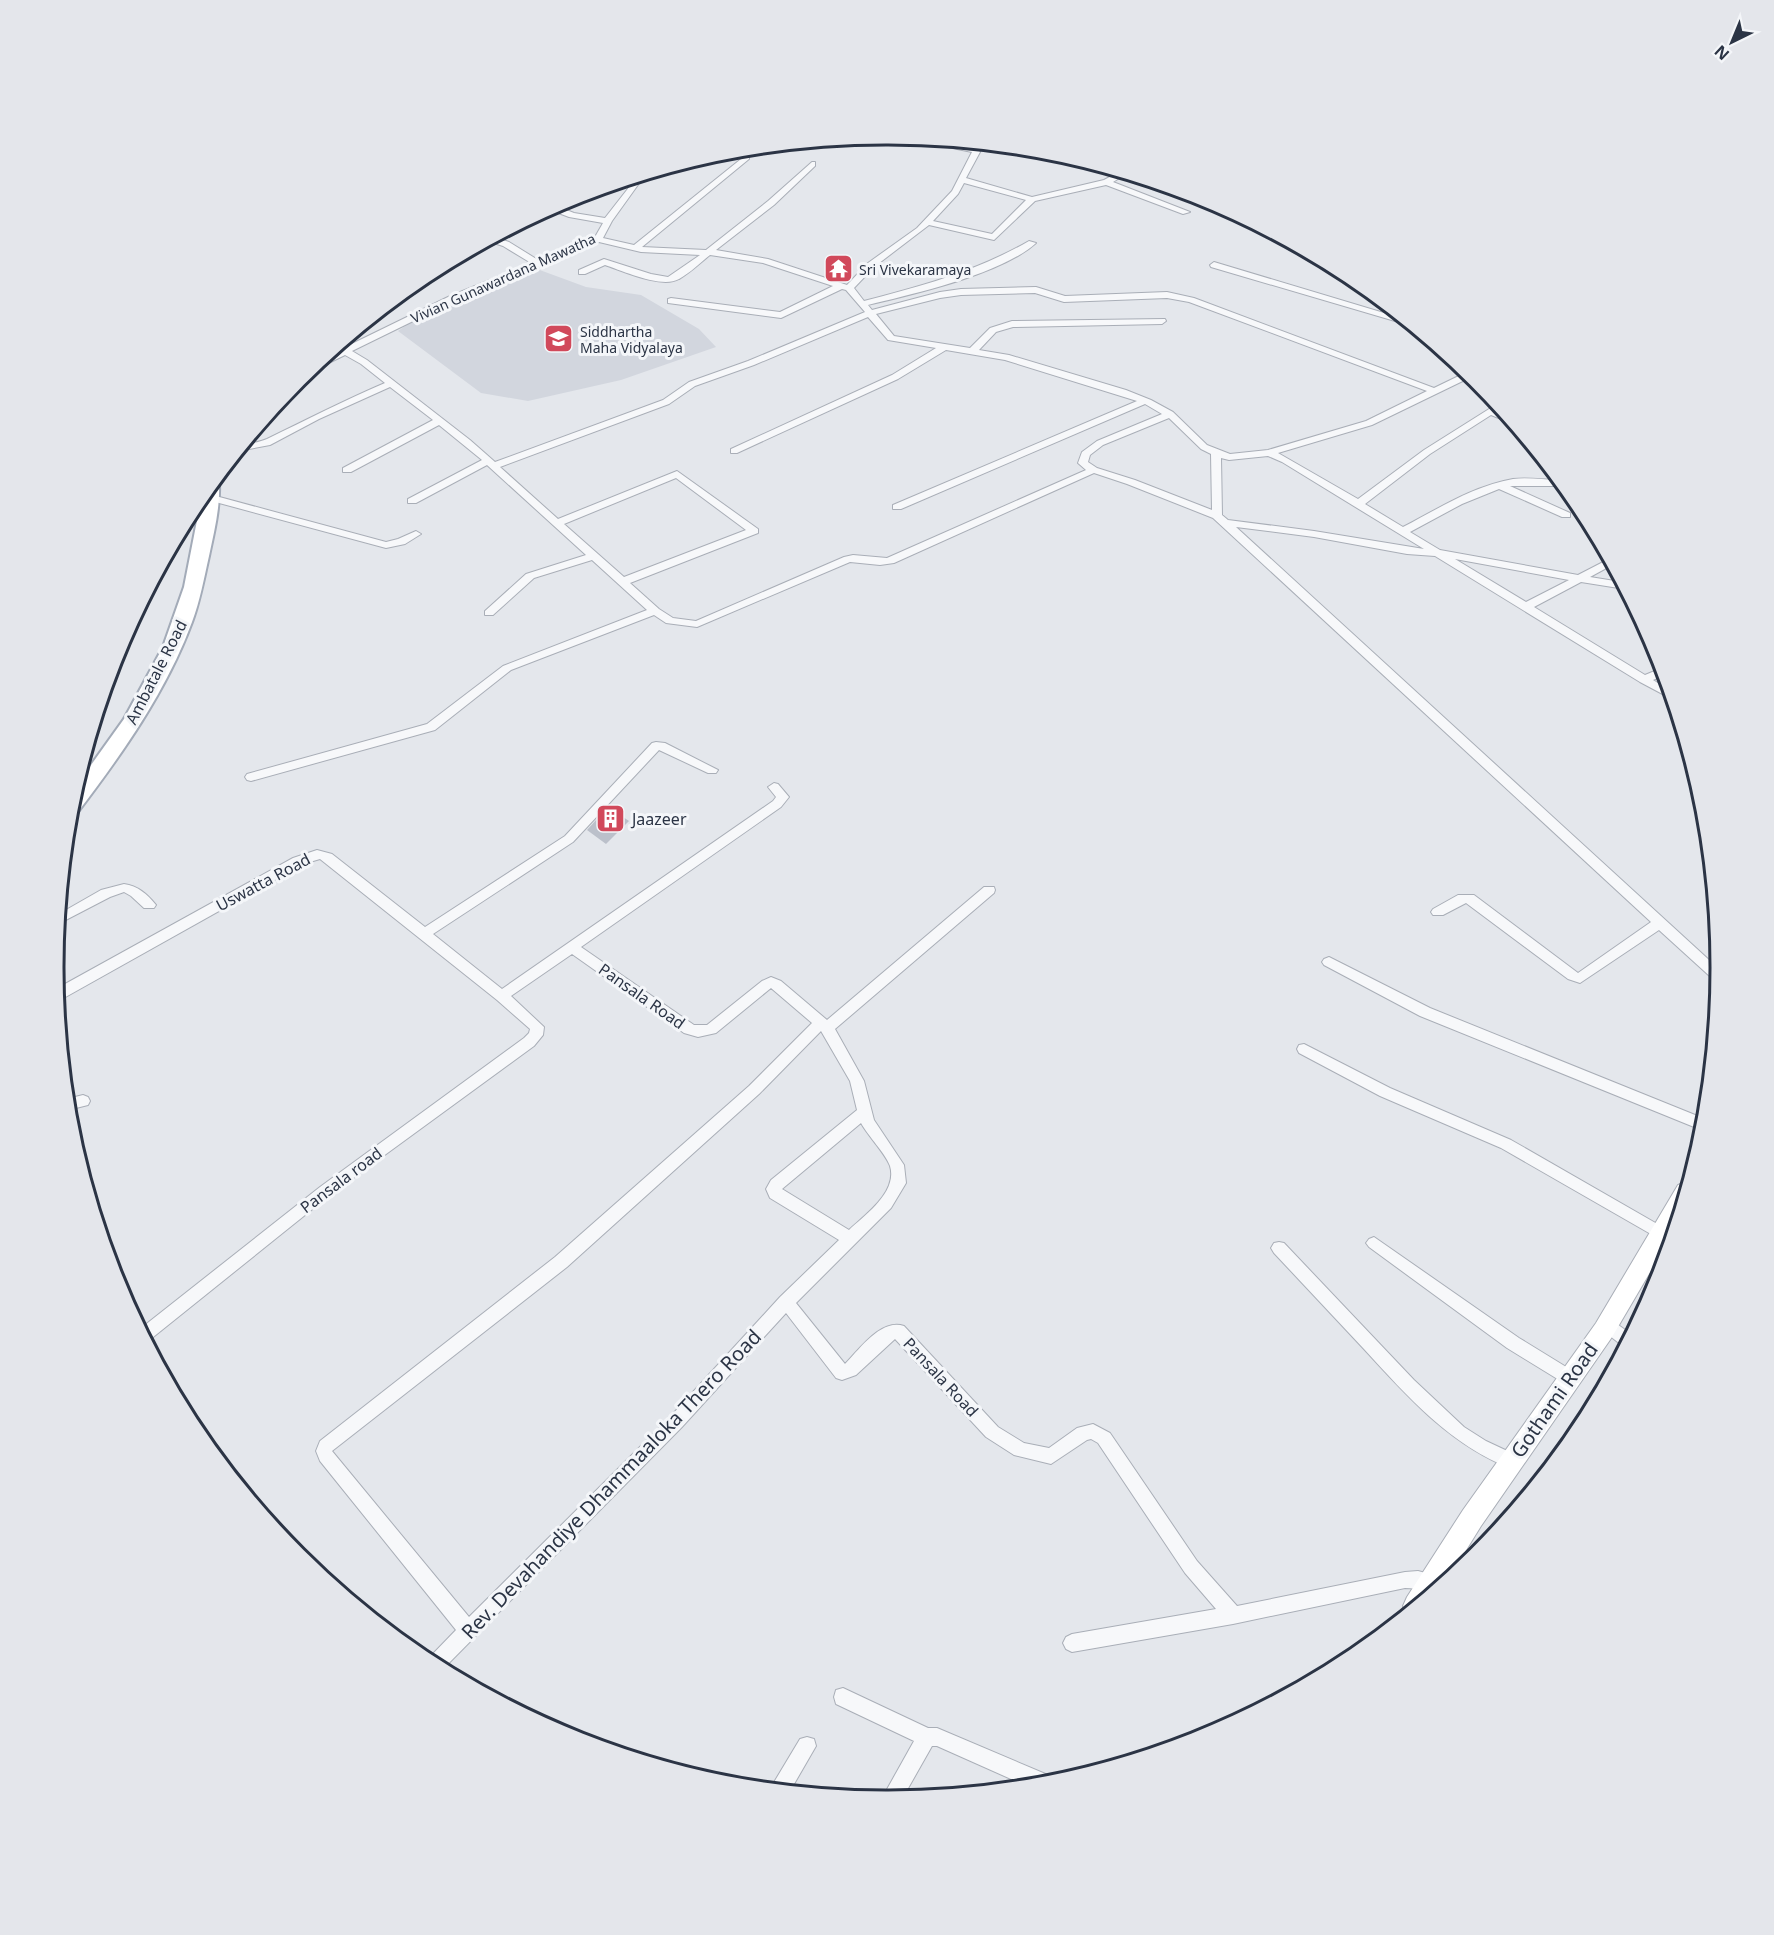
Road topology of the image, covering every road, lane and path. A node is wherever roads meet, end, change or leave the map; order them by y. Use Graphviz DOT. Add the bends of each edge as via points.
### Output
graph roads {
  1 [pos="975,150"];
  2 [pos="745,158"];
  3 [pos="812,164"];
  4 [pos="1114,178"];
  5 [pos="963,180"];
  6 [pos="1107,182"];
  7 [pos="635,185"];
  8 [pos="1032,199"];
  9 [pos="564,211"];
  10 [pos="1186,212"];
  11 [pos="608,221"];
  12 [pos="926,222"];
  13 [pos="598,239"];
  14 [pos="500,242"];
  15 [pos="1032,243"];
  16 [pos="635,248"];
  17 [pos="709,252"];
  18 [pos="536,263"];
  19 [pos="1214,265"];
  20 [pos="582,272"];
  21 [pos="845,287"];
  22 [pos="671,301"];
  23 [pos="862,304"];
  24 [pos="870,313"];
  25 [pos="1393,319"];
  26 [pos="1162,321"];
  27 [pos="946,346"];
  28 [pos="346,351"];
  29 [pos="973,351"];
  30 [pos="339,354"];
  31 [pos="1461,379"];
  32 [pos="389,384"];
  33 [pos="1434,392"];
  34 [pos="1145,401"];
  35 [pos="1491,410"];
  36 [pos="1170,414"];
  37 [pos="438,421"];
  38 [pos="251,447"];
  39 [pos="734,451"];
  40 [pos="1215,453"];
  41 [pos="1269,453"];
  42 [pos="491,463"];
  43 [pos="347,470"];
  44 [pos="1093,470"];
  45 [pos="1551,483"];
  46 [pos="1502,486"];
  47 [pos="216,493"];
  48 [pos="412,501"];
  49 [pos="209,503"];
  50 [pos="1358,504"];
  51 [pos="897,507"];
  52 [pos="1566,516"];
  53 [pos="1221,519"];
  54 [pos="557,522"];
  55 [pos="1404,531"];
  56 [pos="416,534"];
  57 [pos="1438,552"];
  58 [pos="594,556"];
  59 [pos="1604,565"];
  60 [pos="1579,578"];
  61 [pos="622,582"];
  62 [pos="1614,584"];
  63 [pos="1526,607"];
  64 [pos="655,611"];
  65 [pos="489,613"];
  66 [pos="1655,674"];
  67 [pos="1644,680"];
  68 [pos="1661,690"];
  69 [pos="712,770"];
  70 [pos="251,777"];
  71 [pos="774,787"];
  72 [pos="84,789"];
  73 [pos="989,890"];
  74 [pos="149,905"];
  75 [pos="1438,912"];
  76 [pos="66,916"];
  77 [pos="1659,923"];
  78 [pos="424,934"];
  79 [pos="573,948"];
  80 [pos="1329,962"];
  81 [pos="1710,970"];
  82 [pos="65,991"];
  83 [pos="502,996"];
  84 [pos="824,1026"];
  85 [pos="537,1027"];
  86 [pos="1304,1049"];
  87 [pos="82,1101"];
  88 [pos="76,1103"];
  89 [pos="865,1112"];
  90 [pos="1695,1121"];
  91 [pos="1670,1218"];
  92 [pos="1661,1233"];
  93 [pos="851,1239"];
  94 [pos="1374,1243"];
  95 [pos="1279,1248"];
  96 [pos="786,1302"];
  97 [pos="1607,1324"];
  98 [pos="149,1332"];
  99 [pos="1622,1336"];
  100 [pos="1570,1378"];
  101 [pos="1512,1461"];
  102 [pos="1431,1582"];
  103 [pos="1428,1587"];
  104 [pos="1233,1616"];
  105 [pos="469,1631"];
  106 [pos="1072,1643"];
  107 [pos="441,1658"];
  108 [pos="843,1697"];
  109 [pos="927,1737"];
  110 [pos="807,1746"];
  111 [pos="1030,1777"];
  112 [pos="784,1783"];
  113 [pos="897,1790"];
  1 -- 5 [label="street"];
  2 -- 16 [label="street"];
  3 -- 17 [label="street" via="771,203"];
  4 -- 6 [label="street"];
  5 -- 8 [label="street"];
  5 -- 12 [label="street"];
  6 -- 8 [label="street"];
  6 -- 10 [label="street"];
  7 -- 11 [label="street, Vivian Gunawardana Mawatha"];
  8 -- 12 [label="street" via="994,237"];
  9 -- 11 [label="street"];
  11 -- 13 [label="street, Vivian Gunawardana Mawatha"];
  12 -- 21 [label="street"];
  13 -- 16 [label="street"];
  13 -- 18 [label="street, Vivian Gunawardana Mawatha"];
  14 -- 18 [label="street"];
  15 -- 23 [label="street" via="983,268"];
  16 -- 17 [label="street"];
  17 -- 20 [label="street" via="670,280 651,278 604,262"];
  17 -- 21 [label="street" via="765,261"];
  18 -- 28 [label="street, Vivian Gunawardana Mawatha"];
  19 -- 25 [label="street"];
  21 -- 22 [label="street" via="781,315"];
  21 -- 23 [label="street"];
  23 -- 24 [label="street"];
  24 -- 27 [label="street" via="891,338"];
  24 -- 33 [label="street" via="961,292 1036,290 1064,298 1167,295 1191,300"];
  24 -- 42 [label="street" via="692,384 666,402"];
  26 -- 29 [label="street" via="1012,324 993,330"];
  27 -- 29 [label="street"];
  27 -- 39 [label="street" via="895,376"];
  28 -- 30 [label="street, Vivian Gunawardana Mawatha"];
  28 -- 32 [label="street"];
  29 -- 34 [label="street" via="1006,357"];
  31 -- 33 [label="street"];
  32 -- 37 [label="street"];
  32 -- 38 [label="street" via="267,443"];
  33 -- 41 [label="street" via="1369,423"];
  34 -- 36 [label="street"];
  34 -- 51 [label="street"];
  35 -- 50 [label="street"];
  36 -- 40 [label="street"];
  36 -- 44 [label="street" via="1084,454 1083,463"];
  37 -- 42 [label="street"];
  37 -- 43 [label="street"];
  40 -- 41 [label="street" via="1229,457"];
  40 -- 53 [label="street"];
  41 -- 50 [label="street"];
  42 -- 48 [label="street"];
  42 -- 54 [label="street"];
  44 -- 53 [label="street"];
  44 -- 64 [label="street" via="890,561 848,560 697,624 670,621"];
  45 -- 46 [label="street" via="1515,482"];
  46 -- 52 [label="street"];
  46 -- 55 [label="street" via="1461,501"];
  47 -- 56 [label="street" via="386,545"];
  49 -- 72 [label="main road, Ambatale Road" via="191,598 168,655 113,752"];
  50 -- 55 [label="street"];
  53 -- 57 [label="street" via="1407,551"];
  53 -- 77 [label="street"];
  54 -- 58 [label="street"];
  54 -- 61 [label="street" via="677,474 754,531"];
  55 -- 57 [label="street"];
  57 -- 60 [label="street"];
  57 -- 63 [label="street"];
  58 -- 61 [label="street"];
  58 -- 65 [label="street" via="530,576"];
  59 -- 60 [label="street"];
  60 -- 62 [label="street"];
  60 -- 63 [label="street"];
  61 -- 64 [label="street"];
  63 -- 67 [label="street"];
  64 -- 70 [label="street" via="507,668 432,727"];
  66 -- 67 [label="street"];
  67 -- 68 [label="street"];
  69 -- 78 [label="street" via="656,747 569,839"];
  71 -- 79 [label="street" via="783,797 777,804"];
  73 -- 84 [label="street"];
  74 -- 76 [label="street" via="133,890 123,887"];
  75 -- 77 [label="street" via="1469,898 1580,978"];
  77 -- 81 [label="street"];
  78 -- 82 [label="street, Uswatta Road" via="328,857 313,855"];
  78 -- 83 [label="street, Uswatta Road"];
  79 -- 83 [label="street"];
  79 -- 84 [label="street, Pansala Road" via="698,1032 711,1029 771,982"];
  80 -- 90 [label="street" via="1425,1012"];
  83 -- 85 [label="street, Uswatta Road"];
  84 -- 89 [label="street, Pansala Road" via="857,1081"];
  84 -- 105 [label="street" via="561,1262 326,1446 326,1456"];
  85 -- 98 [label="street, Pansala road" via="529,1042 325,1191"];
  86 -- 92 [label="street" via="1385,1092 1506,1144"];
  87 -- 88 [label="street"];
  89 -- 93 [label="street, Pansala Road" via="897,1165 898,1183 886,1204"];
  89 -- 93 [label="street" via="774,1189 775,1194"];
  91 -- 92 [label="street, Gothami Road"];
  92 -- 97 [label="street, Gothami Road"];
  93 -- 96 [label="street, Pansala Road"];
  94 -- 100 [label="street" via="1513,1343"];
  95 -- 101 [label="street" via="1408,1385 1458,1432"];
  96 -- 104 [label="street, Pansala Road" via="842,1373 888,1333 898,1331 992,1432 1020,1450 1051,1456 1083,1433 1093,1431 1104,1438 1191,1567"];
  96 -- 105 [label="street, Rev. Devahandiye Dhammaaloka Thero Road" via="676,1422"];
  97 -- 99 [label="street"];
  97 -- 100 [label="street, Gothami Road"];
  100 -- 101 [label="street, Gothami Road"];
  101 -- 102 [label="street, Gothami Road"];
  102 -- 103 [label="street, Gothami Road"];
  102 -- 104 [label="street" via="1405,1580"];
  104 -- 106 [label="street"];
  105 -- 107 [label="street, Rev. Devahandiye Dhammaaloka Thero Road"];
  108 -- 109 [label="street"];
  109 -- 111 [label="street" via="938,1737"];
  109 -- 113 [label="street"];
  110 -- 112 [label="street"];
}
